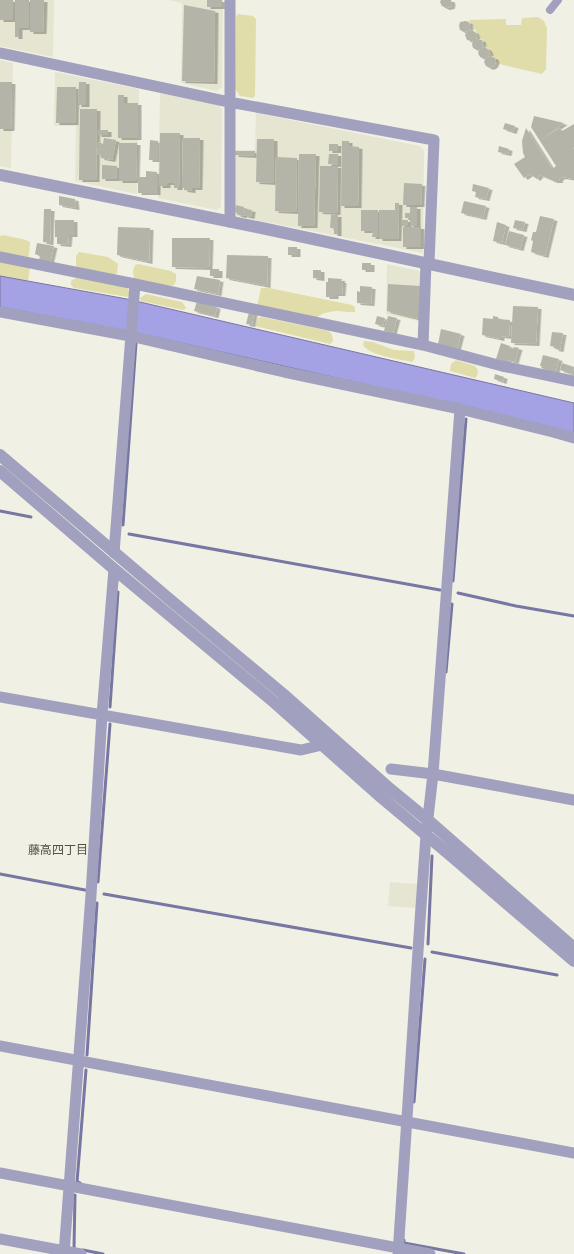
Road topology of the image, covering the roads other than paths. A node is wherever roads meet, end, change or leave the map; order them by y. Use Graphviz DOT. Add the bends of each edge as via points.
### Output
graph roads {
  1 [pos="230,0"];
  2 [pos="558,0"];
  3 [pos="550,10"];
  4 [pos="0,53"];
  5 [pos="229,102"];
  6 [pos="0,175"];
  7 [pos="230,222"];
  8 [pos="0,257"];
  9 [pos="428,263"];
  10 [pos="135,284"];
  11 [pos="574,295"];
  12 [pos="0,312"];
  13 [pos="130,336"];
  14 [pos="423,345"];
  15 [pos="574,381"];
  16 [pos="460,409"];
  17 [pos="574,438"];
  18 [pos="0,455"];
  19 [pos="0,471"];
  20 [pos="114,553"];
  21 [pos="114,569"];
  22 [pos="0,697"];
  23 [pos="102,715"];
  24 [pos="322,744"];
  25 [pos="391,768"];
  26 [pos="433,774"];
  27 [pos="574,800"];
  28 [pos="428,821"];
  29 [pos="426,835"];
  30 [pos="574,948"];
  31 [pos="574,961"];
  32 [pos="0,1046"];
  33 [pos="78,1060"];
  34 [pos="406,1121"];
  35 [pos="574,1153"];
  36 [pos="0,1173"];
  37 [pos="69,1186"];
  38 [pos="0,1239"];
  39 [pos="398,1251"];
  40 [pos="64,1252"];
  41 [pos="81,1254"];
  42 [pos="430,1254"];
  1 -- 5 [label="street"];
  2 -- 3 [label="street"];
  4 -- 5 [label="street"];
  5 -- 7 [label="street"];
  5 -- 9 [label="street" via="434,140"];
  6 -- 7 [label="street"];
  7 -- 9 [label="street"];
  8 -- 10 [label="street"];
  9 -- 11 [label="street"];
  9 -- 14 [label="street"];
  10 -- 13 [label="street"];
  10 -- 14 [label="street"];
  12 -- 13 [label="street"];
  13 -- 16 [label="street"];
  13 -- 20 [label="street"];
  14 -- 15 [label="street" via="502,366"];
  16 -- 17 [label="street"];
  16 -- 26 [label="street"];
  18 -- 20 [label="street"];
  19 -- 21 [label="street"];
  20 -- 28 [label="street" via="283,694"];
  21 -- 23 [label="street"];
  21 -- 24 [label="street"];
  22 -- 23 [label="street"];
  23 -- 24 [label="street" via="302,750"];
  23 -- 33 [label="street"];
  24 -- 29 [label="street"];
  25 -- 26 [label="street"];
  26 -- 27 [label="street"];
  26 -- 28 [label="street"];
  28 -- 29 [label="street"];
  28 -- 30 [label="street"];
  29 -- 31 [label="street"];
  29 -- 34 [label="street"];
  32 -- 33 [label="street"];
  33 -- 34 [label="street"];
  33 -- 37 [label="street"];
  34 -- 35 [label="street"];
  34 -- 39 [label="street"];
  36 -- 37 [label="street"];
  37 -- 39 [label="street"];
  37 -- 40 [label="street"];
  38 -- 40 [label="street"];
  39 -- 42 [label="street"];
  40 -- 41 [label="street"];
}
